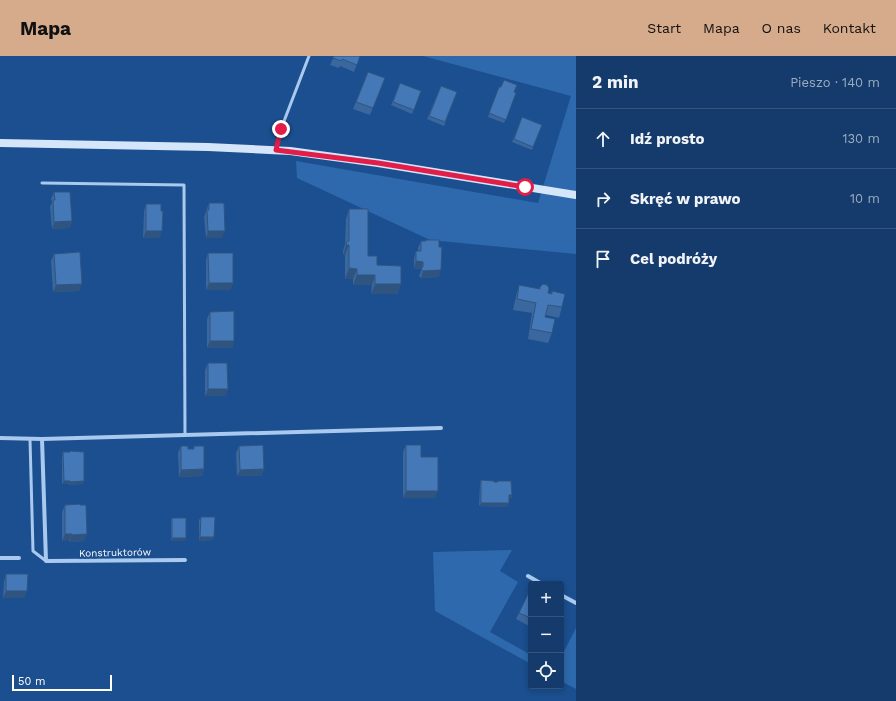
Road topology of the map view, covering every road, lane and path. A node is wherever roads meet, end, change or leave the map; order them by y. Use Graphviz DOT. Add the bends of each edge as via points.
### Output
graph roads {
  1 [pos="309,56"];
  2 [pos="0,143"];
  3 [pos="276,150"];
  4 [pos="42,183"];
  5 [pos="576,195"];
  6 [pos="441,428"];
  7 [pos="185,435"];
  8 [pos="0,438"];
  9 [pos="30,439"];
  10 [pos="42,439"];
  11 [pos="0,558"];
  12 [pos="19,558"];
  13 [pos="185,560"];
  14 [pos="46,561"];
  15 [pos="528,576"];
  16 [pos="537,581"];
  17 [pos="564,597"];
  18 [pos="576,603"];
  1 -- 3 [label="lane" via="281,129"];
  2 -- 3 [label="main road"];
  3 -- 5 [label="main road" via="378,163"];
  4 -- 7 [label="lane" via="184,184"];
  6 -- 7 [label="street"];
  7 -- 10 [label="street"];
  8 -- 9 [label="street"];
  9 -- 10 [label="street"];
  9 -- 14 [label="lane" via="33,551"];
  10 -- 14 [label="street"];
  11 -- 12 [label="street"];
  13 -- 14 [label="street, Konstruktorów"];
  15 -- 16 [label="street"];
  17 -- 18 [label="street"];
}
